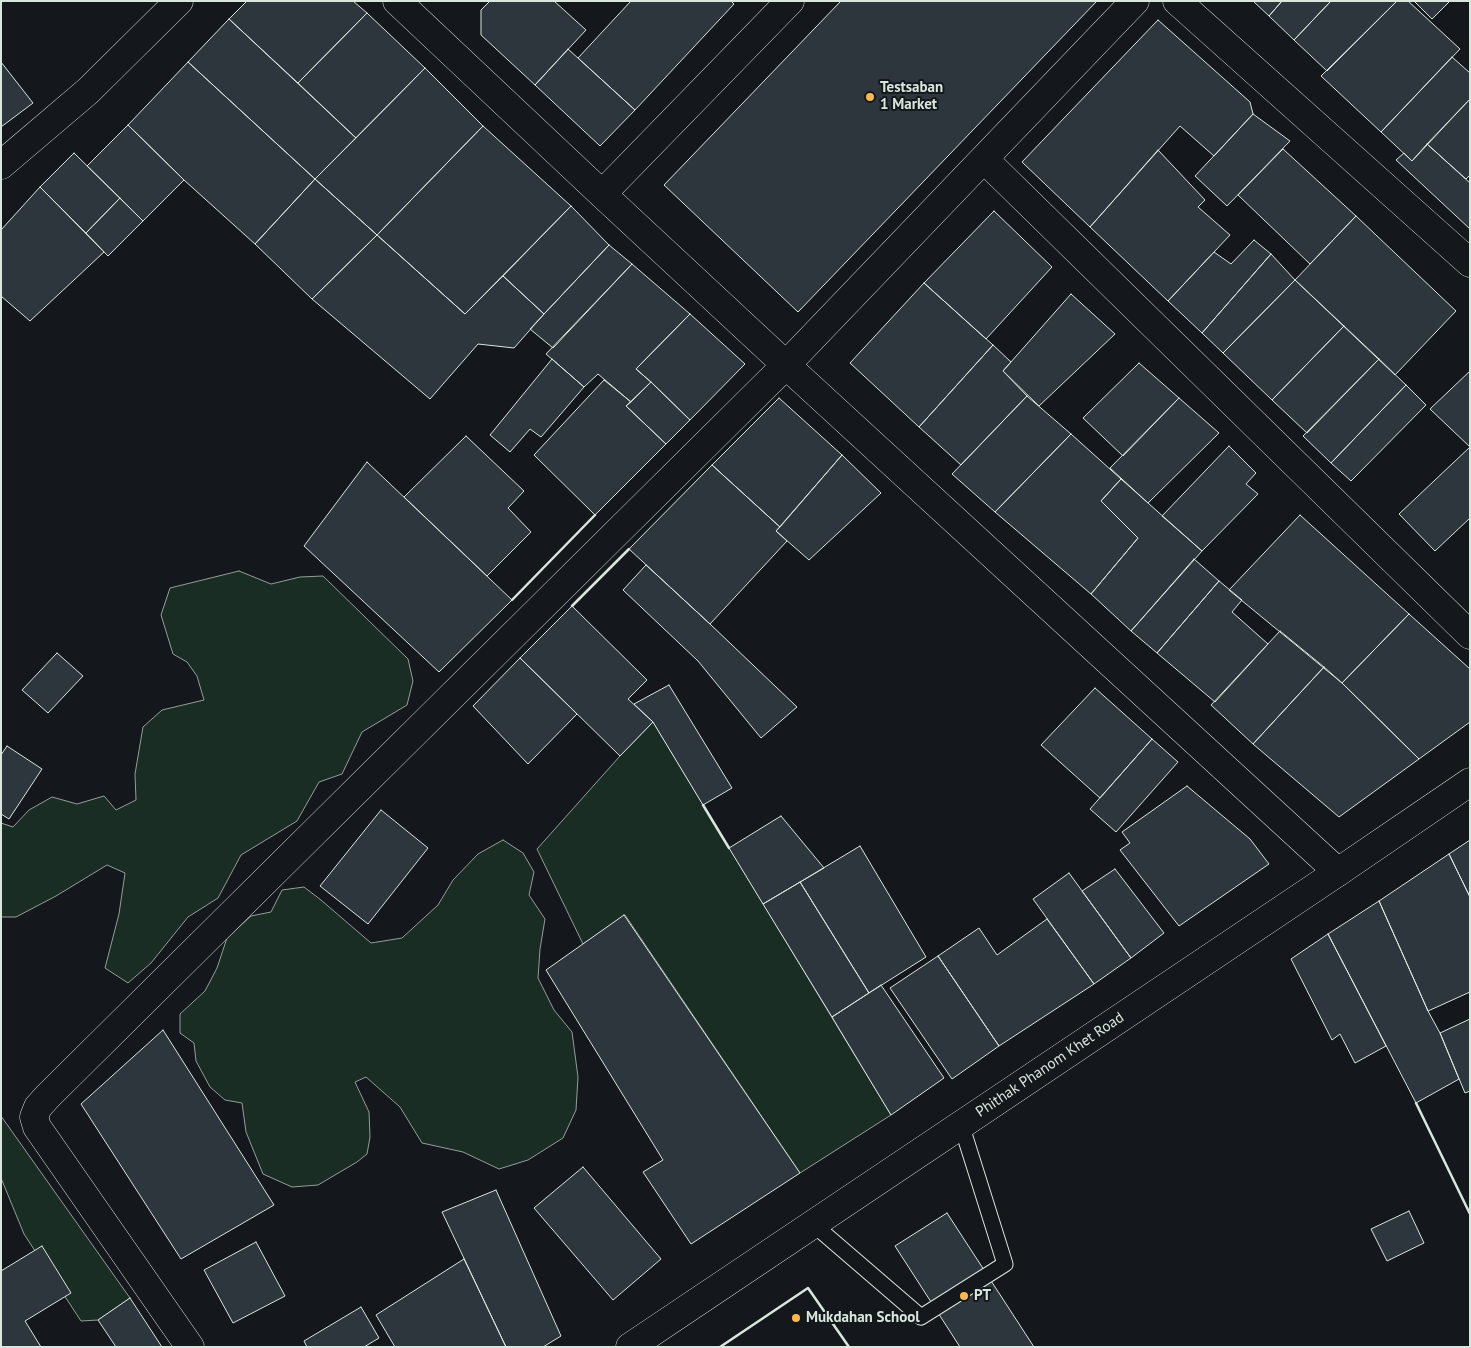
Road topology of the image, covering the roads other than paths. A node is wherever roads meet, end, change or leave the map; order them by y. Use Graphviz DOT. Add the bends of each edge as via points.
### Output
graph roads {
  1 [pos="179,1"];
  2 [pos="1135,1"];
  3 [pos="1177,1"];
  4 [pos="784,3"];
  5 [pos="413,6"];
  6 [pos="984,159"];
  7 [pos="1,165"];
  8 [pos="602,194"];
  9 [pos="1470,263"];
  10 [pos="786,365"];
  11 [pos="1470,635"];
  12 [pos="1470,782"];
  13 [pos="1338,872"];
  14 [pos="961,1124"];
  15 [pos="813,1224"];
  16 [pos="646,1342"];
  17 [pos="190,1347"];
  1 -- 7 [label="street" via="88,91"];
  2 -- 6 [label="street"];
  3 -- 9 [label="street"];
  4 -- 8 [label="street"];
  5 -- 8 [label="street"];
  6 -- 10 [label="street"];
  6 -- 11 [label="street"];
  8 -- 10 [label="street"];
  10 -- 13 [label="street"];
  10 -- 17 [label="street" via="38,1107 34,1117 37,1127"];
  12 -- 13 [label="street, Phithak Phanom Khet Road"];
  13 -- 14 [label="street, Phithak Phanom Khet Road"];
  14 -- 15 [label="street, Phithak Phanom Khet Road"];
  14 -- 15 [label="lane" via="1005,1264 921,1317"];
  15 -- 16 [label="street, Phithak Phanom Khet Road"];
}
